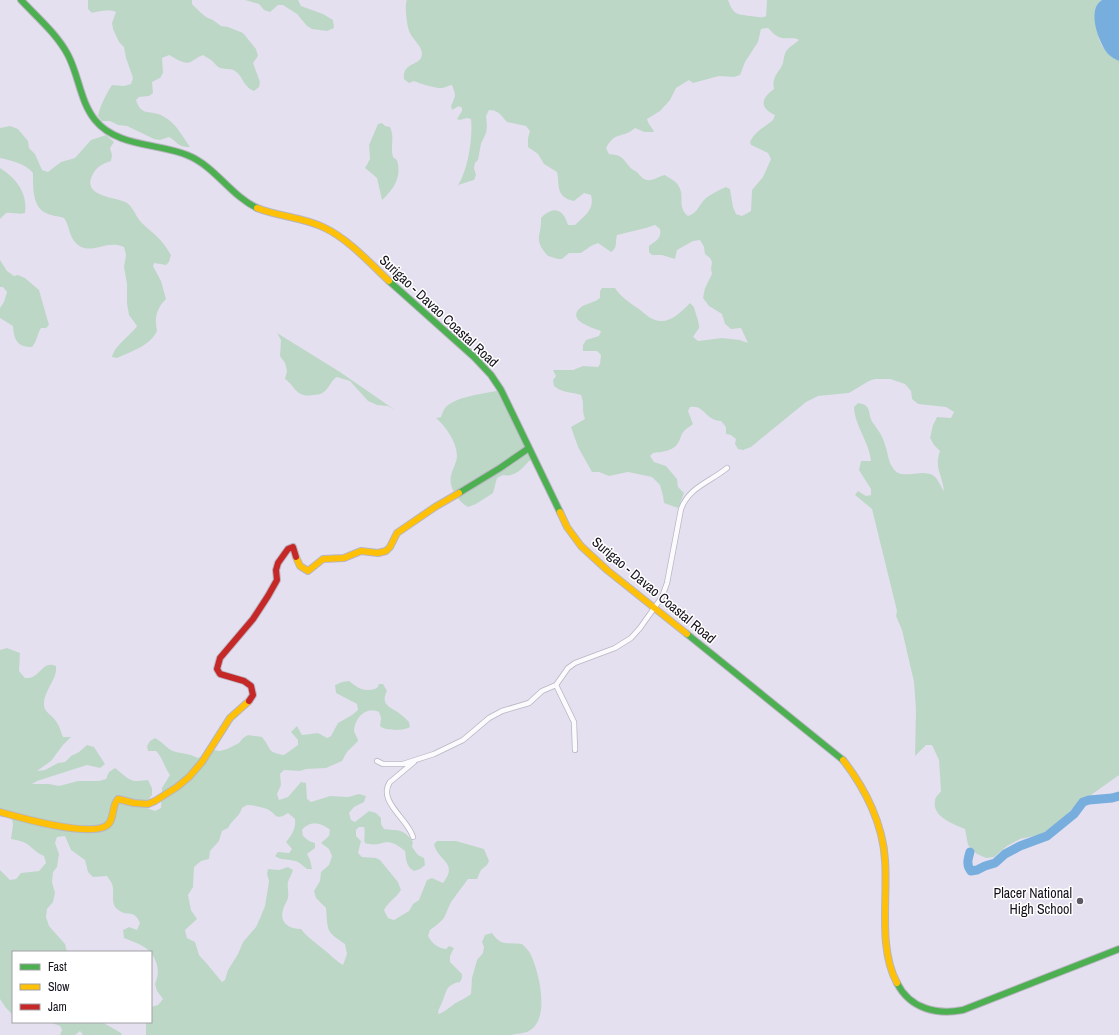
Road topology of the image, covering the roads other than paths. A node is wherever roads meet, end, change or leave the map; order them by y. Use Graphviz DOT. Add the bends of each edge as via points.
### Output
graph roads {
  1 [pos="21,0"];
  2 [pos="529,448"];
  3 [pos="728,468"];
  4 [pos="655,607"];
  5 [pos="556,684"];
  6 [pos="575,750"];
  7 [pos="417,760"];
  8 [pos="376,761"];
  9 [pos="0,812"];
  10 [pos="413,837"];
  11 [pos="1117,950"];
  1 -- 2 [label="main road, Surigao - Davao Coastal Road" via="65,50 85,103 93,118 102,127 125,138 197,159 254,207 321,226 337,235 484,367 501,390"];
  2 -- 4 [label="main road, Surigao - Davao Coastal Road" via="561,516 574,537 607,570"];
  2 -- 9 [label="main road" via="397,533 386,551 361,551 344,558 324,559 308,571 296,561 293,547 288,549 278,563 276,584 253,619 217,664 217,671 220,674 248,683 253,690 253,696 233,714 199,765 176,788 148,804 134,804 118,799 108,825 95,829 66,827"];
  3 -- 4 [label="street" via="685,499 679,516 667,583"];
  4 -- 5 [label="street" via="631,638 615,648 575,663"];
  4 -- 11 [label="main road, Surigao - Davao Coastal Road" via="832,749 849,766 867,794 878,821 885,857 888,960 900,988 922,1008 953,1012 968,1008"];
  5 -- 6 [label="street" via="574,722"];
  5 -- 7 [label="street" via="526,704 489,718 457,744"];
  7 -- 8 [label="street" via="395,764"];
  7 -- 10 [label="street" via="394,778 387,788 388,798"];
}
